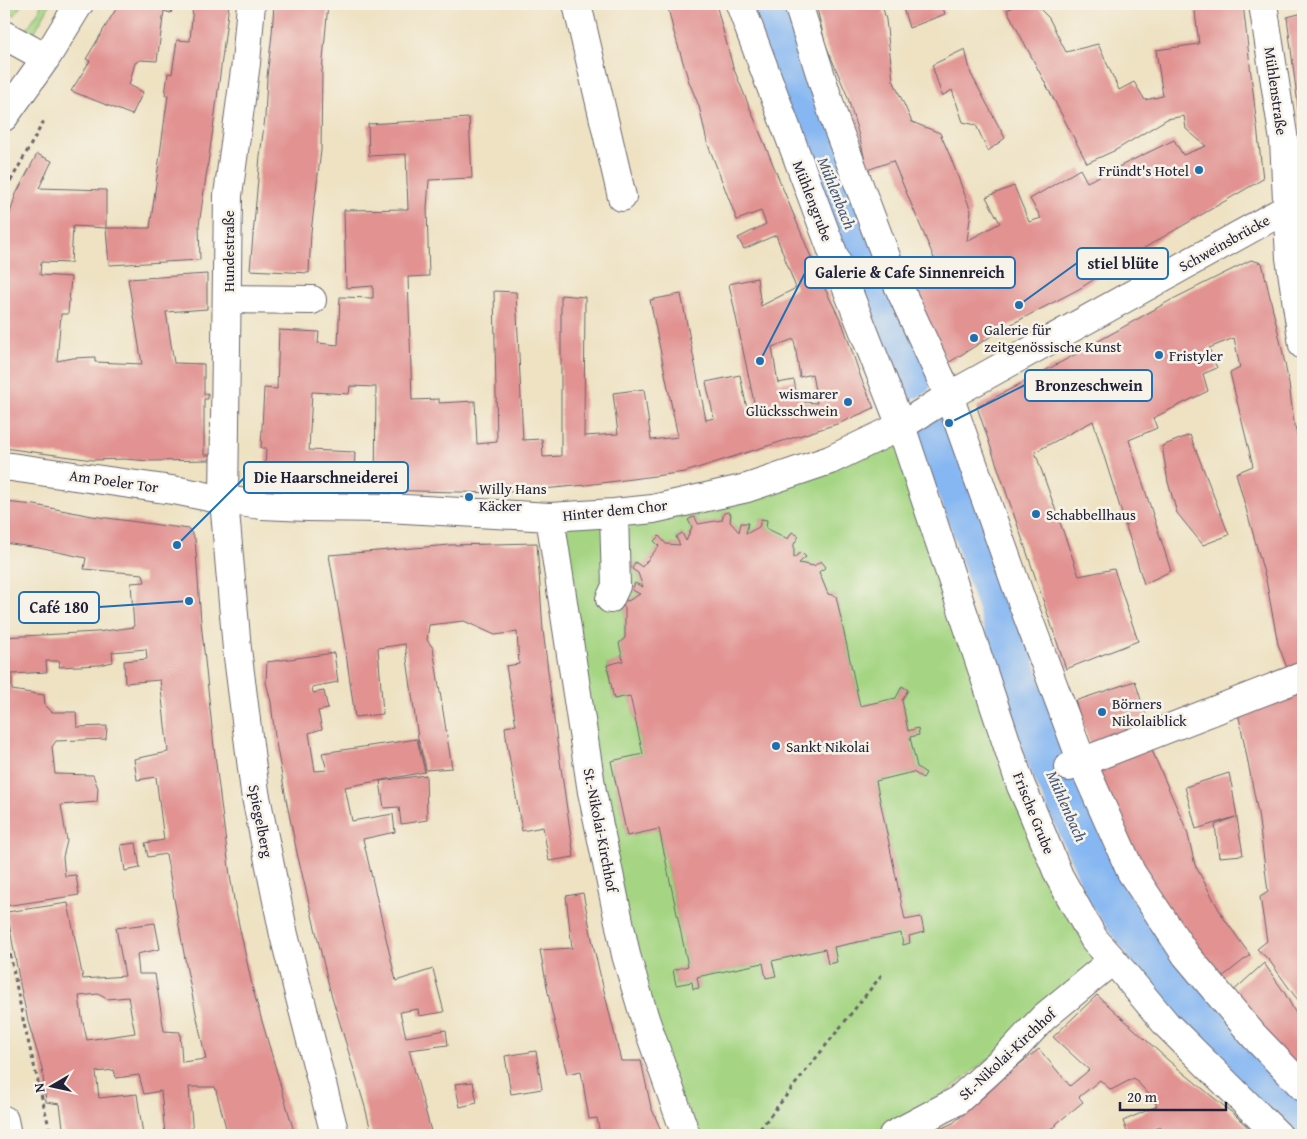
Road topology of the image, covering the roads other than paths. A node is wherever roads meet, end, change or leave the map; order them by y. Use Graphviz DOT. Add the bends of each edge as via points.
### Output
graph roads {
  1 [pos="79,4"];
  2 [pos="251,4"];
  3 [pos="576,4"];
  4 [pos="740,4"];
  5 [pos="798,4"];
  6 [pos="1263,4"];
  7 [pos="4,35"];
  8 [pos="46,58"];
  9 [pos="4,117"];
  10 [pos="622,197"];
  11 [pos="1295,202"];
  12 [pos="227,299"];
  13 [pos="312,300"];
  14 [pos="1303,345"];
  15 [pos="949,396"];
  16 [pos="901,426"];
  17 [pos="4,466"];
  18 [pos="224,500"];
  19 [pos="614,513"];
  20 [pos="550,517"];
  21 [pos="610,599"];
  22 [pos="1303,676"];
  23 [pos="1075,765"];
  24 [pos="1113,960"];
  25 [pos="1303,1087"];
  26 [pos="4,1120"];
  27 [pos="7,1135"];
  28 [pos="335,1135"];
  29 [pos="686,1135"];
  30 [pos="893,1135"];
  31 [pos="1278,1135"];
  1 -- 8 [label="street"];
  2 -- 12 [label="street, Hundestraße" via="228,195"];
  3 -- 10 [label="street"];
  4 -- 16 [label="street, Mühlengrube"];
  5 -- 15 [label="street" via="836,124 891,270"];
  6 -- 11 [label="street, Mühlenstraße"];
  7 -- 8 [label="street"];
  8 -- 9 [label="street"];
  11 -- 14 [label="street, Mühlenstraße" via="1290,258"];
  11 -- 15 [label="street, Schweinsbrücke"];
  12 -- 13 [label="street"];
  12 -- 18 [label="street, Hundestraße"];
  15 -- 16 [label="street, Schweinsbrücke"];
  15 -- 23 [label="street" via="1021,599"];
  16 -- 19 [label="street, Hinter dem Chor" via="830,460 747,488 652,509"];
  16 -- 24 [label="street, Frische Grube" via="1021,786 1060,876 1094,939"];
  17 -- 18 [label="street, Am Poeler Tor" via="179,490"];
  18 -- 20 [label="street, Hinter dem Chor" via="262,505"];
  18 -- 28 [label="street, Spiegelberg" via="237,649 255,792 284,936"];
  19 -- 20 [label="street, Hinter dem Chor"];
  19 -- 21 [label="street" via="616,586"];
  20 -- 29 [label="street, St.-Nikolai-Kirchhof" via="582,654 592,792 626,955"];
  22 -- 23 [label="street"];
  23 -- 25 [label="street" via="1131,872 1186,956 1254,1036"];
  24 -- 30 [label="street, St.-Nikolai-Kirchhof" via="1044,1017 958,1101"];
  24 -- 31 [label="street, Frische Grube" via="1167,1024"];
  26 -- 27 [label="street"];
}
